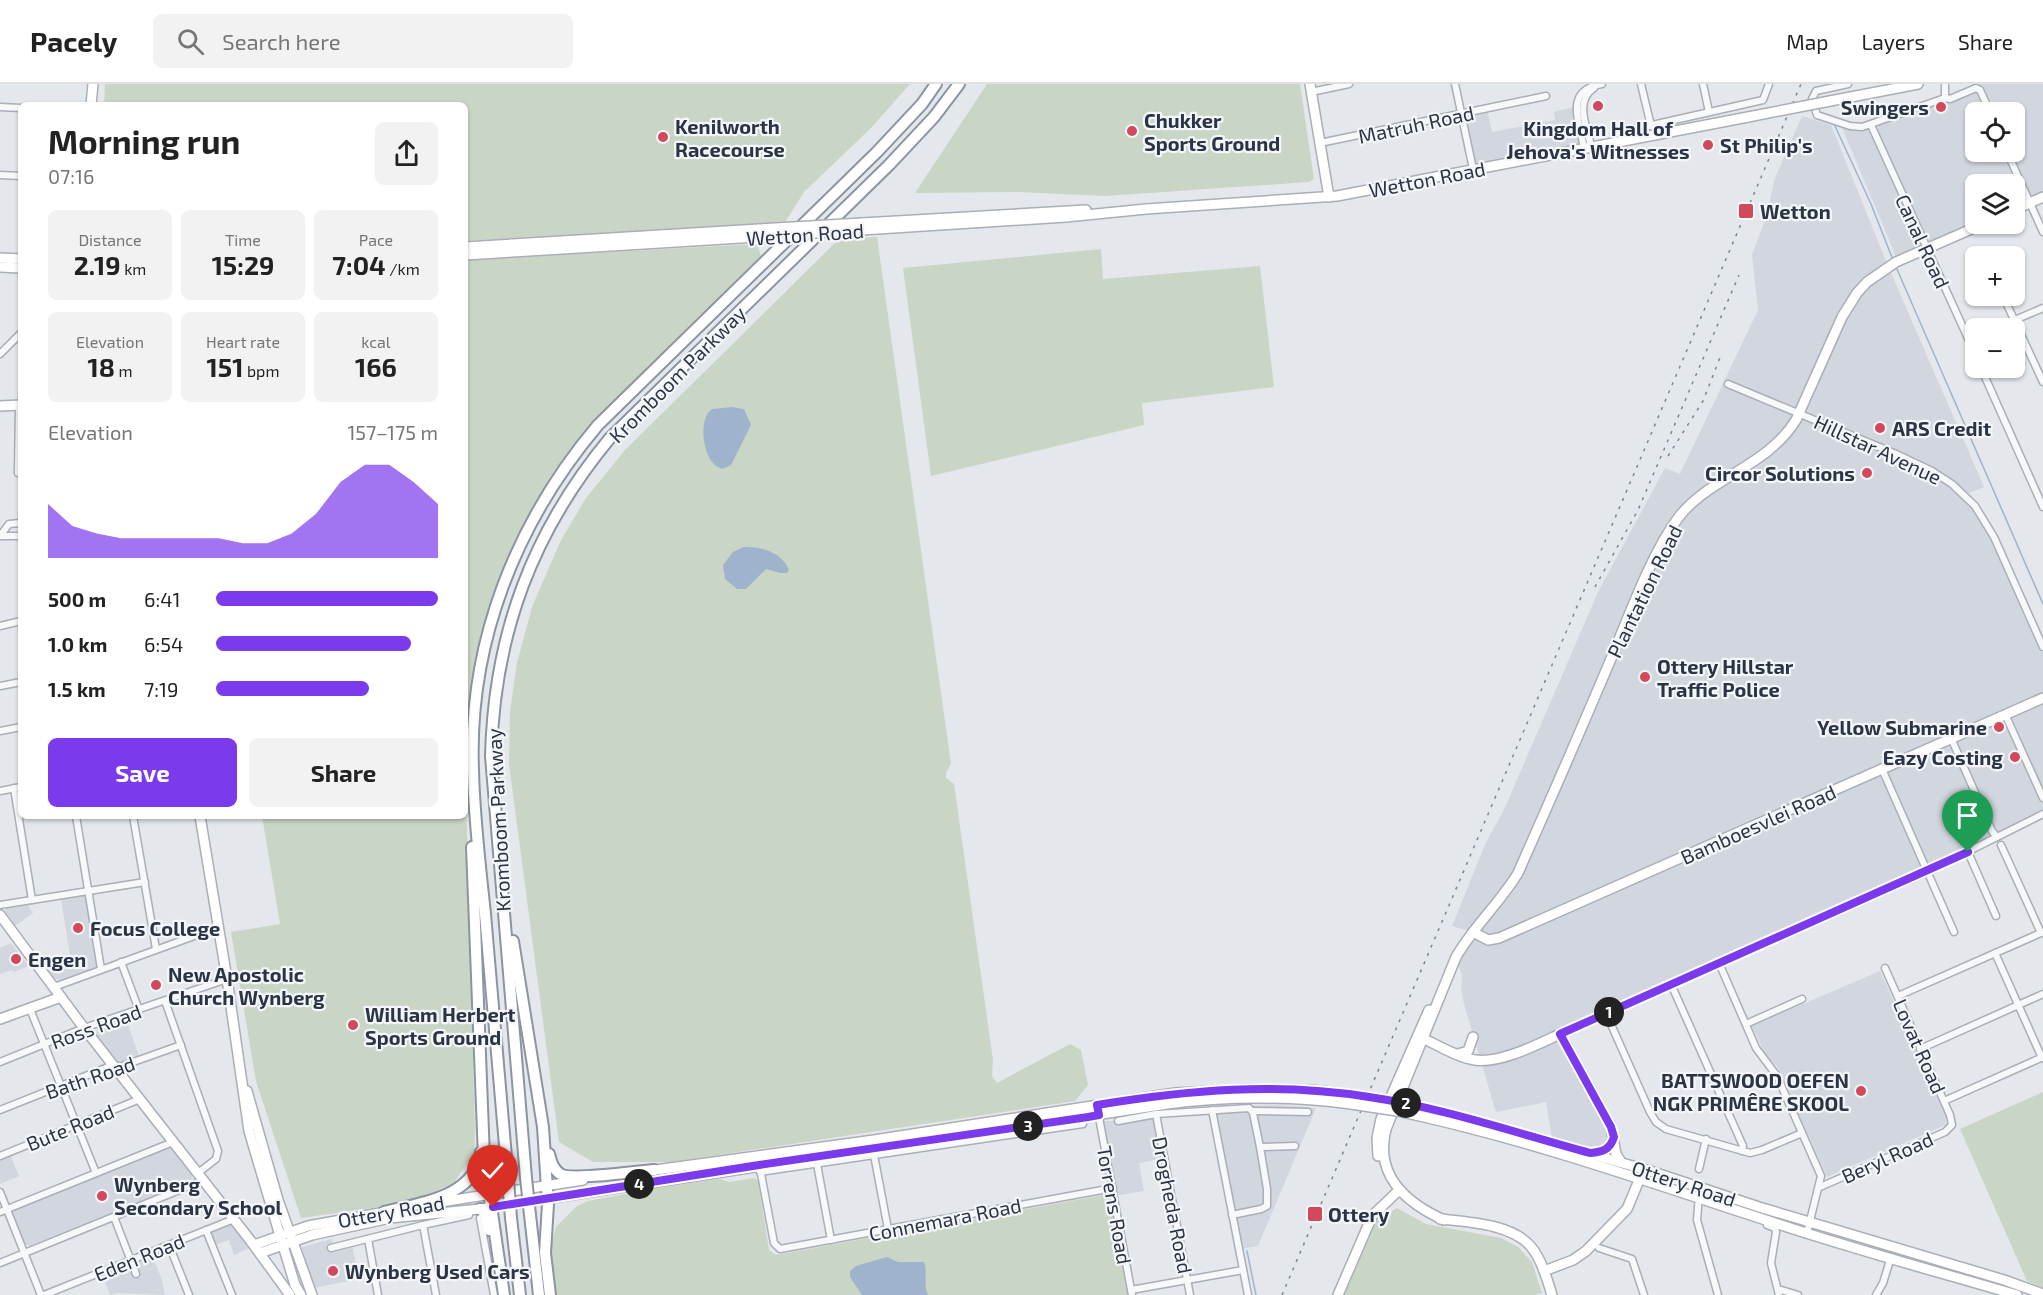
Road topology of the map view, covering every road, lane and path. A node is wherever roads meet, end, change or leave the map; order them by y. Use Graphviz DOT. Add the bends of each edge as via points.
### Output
graph roads {
  1 [pos="93,84"];
  2 [pos="936,84"];
  3 [pos="959,84"];
  4 [pos="1349,84"];
  5 [pos="1455,84"];
  6 [pos="1602,84"];
  7 [pos="1641,84"];
  8 [pos="1703,84"];
  9 [pos="1768,84"];
  10 [pos="1848,84"];
  11 [pos="1918,84"];
  12 [pos="1946,84"];
  13 [pos="1311,88"];
  14 [pos="1546,96"];
  15 [pos="1944,98"];
  16 [pos="91,102"];
  17 [pos="1985,102"];
  18 [pos="0,107"];
  19 [pos="18,108"];
  20 [pos="1709,112"];
  21 [pos="1462,114"];
  22 [pos="1871,125"];
  23 [pos="1651,126"];
  24 [pos="1617,133"];
  25 [pos="1320,143"];
  26 [pos="1588,147"];
  27 [pos="2012,162"];
  28 [pos="1473,170"];
  29 [pos="0,175"];
  30 [pos="18,176"];
  31 [pos="1329,197"];
  32 [pos="2043,197"];
  33 [pos="2030,203"];
  34 [pos="2025,205"];
  35 [pos="1965,232"];
  36 [pos="2043,232"];
  37 [pos="758,233"];
  38 [pos="468,247"];
  39 [pos="1927,248"];
  40 [pos="468,255"];
  41 [pos="0,258"];
  42 [pos="18,260"];
  43 [pos="0,267"];
  44 [pos="18,268"];
  45 [pos="2043,308"];
  46 [pos="2021,318"];
  47 [pos="1965,333"];
  48 [pos="18,336"];
  49 [pos="2025,339"];
  50 [pos="0,354"];
  51 [pos="2040,364"];
  52 [pos="1986,378"];
  53 [pos="2043,382"];
  54 [pos="1728,384"];
  55 [pos="0,405"];
  56 [pos="18,405"];
  57 [pos="1799,413"];
  58 [pos="2040,495"];
  59 [pos="2043,507"];
  60 [pos="18,523"];
  61 [pos="0,536"];
  62 [pos="18,536"];
  63 [pos="18,622"];
  64 [pos="0,626"];
  65 [pos="2043,647"];
  66 [pos="18,683"];
  67 [pos="0,686"];
  68 [pos="2043,698"];
  69 [pos="2005,714"];
  70 [pos="18,728"];
  71 [pos="0,731"];
  72 [pos="1951,738"];
  73 [pos="1882,769"];
  74 [pos="473,784"];
  75 [pos="17,788"];
  76 [pos="0,790"];
  77 [pos="2043,798"];
  78 [pos="2043,814"];
  79 [pos="21,819"];
  80 [pos="77,819"];
  81 [pos="134,819"];
  82 [pos="201,819"];
  83 [pos="1997,837"];
  84 [pos="2001,845"];
  85 [pos="498,846"];
  86 [pos="1968,852"];
  87 [pos="1927,872"];
  88 [pos="145,882"];
  89 [pos="89,891"];
  90 [pos="32,900"];
  91 [pos="0,905"];
  92 [pos="0,915"];
  93 [pos="1996,916"];
  94 [pos="219,927"];
  95 [pos="1473,932"];
  96 [pos="1954,932"];
  97 [pos="2042,932"];
  98 [pos="156,949"];
  99 [pos="1995,953"];
  100 [pos="121,962"];
  101 [pos="1719,963"];
  102 [pos="1885,968"];
  103 [pos="101,969"];
  104 [pos="227,979"];
  105 [pos="1671,984"];
  106 [pos="54,987"];
  107 [pos="2043,994"];
  108 [pos="1898,996"];
  109 [pos="62,997"];
  110 [pos="1802,999"];
  111 [pos="165,1001"];
  112 [pos="2018,1005"];
  113 [pos="30,1009"];
  114 [pos="139,1010"];
  115 [pos="1606,1013"];
  116 [pos="0,1019"];
  117 [pos="1746,1024"];
  118 [pos="84,1028"];
  119 [pos="1560,1034"];
  120 [pos="1420,1037"];
  121 [pos="1473,1037"];
  122 [pos="44,1044"];
  123 [pos="181,1045"];
  124 [pos="1920,1049"];
  125 [pos="1458,1054"];
  126 [pos="2042,1057"];
  127 [pos="0,1062"];
  128 [pos="114,1066"];
  129 [pos="61,1086"];
  130 [pos="140,1099"];
  131 [pos="1944,1101"];
  132 [pos="1399,1107"];
  133 [pos="0,1110"];
  134 [pos="1098,1110"];
  135 [pos="1212,1110"];
  136 [pos="1252,1111"];
  137 [pos="1308,1113"];
  138 [pos="1156,1114"];
  139 [pos="1118,1121"];
  140 [pos="1083,1124"];
  141 [pos="77,1125"];
  142 [pos="1952,1125"];
  143 [pos="543,1127"];
  144 [pos="483,1133"];
  145 [pos="1802,1133"];
  146 [pos="1614,1137"];
  147 [pos="1706,1139"];
  148 [pos="173,1142"];
  149 [pos="1294,1146"];
  150 [pos="1260,1147"];
  151 [pos="1742,1151"];
  152 [pos="1590,1153"];
  153 [pos="874,1155"];
  154 [pos="0,1156"];
  155 [pos="1621,1162"];
  156 [pos="695,1164"];
  157 [pos="816,1164"];
  158 [pos="760,1169"];
  159 [pos="1699,1169"];
  160 [pos="654,1170"];
  161 [pos="96,1173"];
  162 [pos="201,1177"];
  163 [pos="1640,1178"];
  164 [pos="546,1185"];
  165 [pos="1820,1187"];
  166 [pos="1113,1188"];
  167 [pos="0,1192"];
  168 [pos="1398,1192"];
  169 [pos="490,1193"];
  170 [pos="1700,1193"];
  171 [pos="547,1198"];
  172 [pos="1386,1203"];
  173 [pos="1409,1206"];
  174 [pos="493,1207"];
  175 [pos="3,1210"];
  176 [pos="384,1212"];
  177 [pos="480,1213"];
  178 [pos="469,1215"];
  179 [pos="1233,1215"];
  180 [pos="1749,1215"];
  181 [pos="114,1217"];
  182 [pos="234,1219"];
  183 [pos="1444,1220"];
  184 [pos="1810,1222"];
  185 [pos="423,1225"];
  186 [pos="888,1229"];
  187 [pos="1794,1229"];
  188 [pos="206,1230"];
  189 [pos="1807,1233"];
  190 [pos="286,1239"];
  191 [pos="368,1239"];
  192 [pos="831,1240"];
  193 [pos="1776,1242"];
  194 [pos="169,1245"];
  195 [pos="331,1248"];
  196 [pos="1599,1248"];
  197 [pos="257,1249"];
  198 [pos="1533,1249"];
  199 [pos="24,1253"];
  200 [pos="1891,1257"];
  201 [pos="131,1260"];
  202 [pos="0,1263"];
  203 [pos="1562,1265"];
  204 [pos="1243,1270"];
  205 [pos="1544,1272"];
  206 [pos="136,1274"];
  207 [pos="1187,1280"];
  208 [pos="1131,1292"];
  209 [pos="1779,1292"];
  210 [pos="2037,1293"];
  211 [pos="43,1295"];
  212 [pos="189,1295"];
  213 [pos="232,1295"];
  214 [pos="290,1295"];
  215 [pos="301,1295"];
  216 [pos="312,1295"];
  217 [pos="378,1295"];
  218 [pos="436,1295"];
  219 [pos="494,1295"];
  220 [pos="503,1295"];
  221 [pos="520,1295"];
  222 [pos="539,1295"];
  223 [pos="550,1295"];
  224 [pos="1190,1295"];
  225 [pos="1248,1295"];
  226 [pos="1338,1295"];
  227 [pos="1552,1295"];
  228 [pos="1644,1295"];
  229 [pos="1718,1295"];
  230 [pos="1798,1295"];
  231 [pos="1876,1295"];
  232 [pos="2017,1295"];
  1 -- 16 [label="main road"];
  2 -- 74 [label="highway, Kromboom Parkway" via="878,152 620,402 583,442 554,482 512,560 489,627 475,698"];
  3 -- 85 [label="highway, Kromboom Parkway" via="889,165 610,438 564,500 522,586 500,664 491,756"];
  4 -- 13 [label="street"];
  5 -- 21 [label="street"];
  6 -- 26 [label="street" via="1588,87 1577,100"];
  7 -- 23 [label="street"];
  8 -- 20 [label="street"];
  9 -- 20 [label="street" via="1763,100"];
  10 -- 22 [label="street" via="1816,91 1812,99 1816,112 1850,126"];
  11 -- 26 [label="main road, Wetton Road, bridge"];
  12 -- 15 [label="street"];
  13 -- 25 [label="main road"];
  14 -- 21 [label="street, Matruh Road"];
  15 -- 17 [label="street" via="1976,88"];
  15 -- 22 [label="street"];
  18 -- 19 [label="street"];
  20 -- 23 [label="street"];
  21 -- 25 [label="street, Matruh Road"];
  21 -- 28 [label="street"];
  22 -- 39 [label="street, Canal Road"];
  23 -- 24 [label="street"];
  25 -- 31 [label="main road"];
  26 -- 28 [label="main road, Wetton Road"];
  27 -- 33 [label="street"];
  28 -- 31 [label="main road, Wetton Road"];
  29 -- 30 [label="street"];
  31 -- 37 [label="main road, Wetton Road, bridge" via="1066,217"];
  32 -- 33 [label="main road"];
  33 -- 34 [label="main road"];
  33 -- 36 [label="street"];
  35 -- 39 [label="main road, Plantation Road"];
  37 -- 38 [label="main road, Wetton Road"];
  37 -- 40 [label="main road, Wetton Road"];
  39 -- 47 [label="street, Canal Road"];
  39 -- 57 [label="main road, Plantation Road" via="1888,266 1857,293 1842,317"];
  41 -- 42 [label="main road"];
  43 -- 44 [label="main road"];
  45 -- 46 [label="street"];
  48 -- 50 [label="street"];
  49 -- 51 [label="street"];
  51 -- 53 [label="street"];
  52 -- 58 [label="street"];
  54 -- 57 [label="street, Hillstar Avenue"];
  55 -- 56 [label="main road"];
  57 -- 65 [label="street, Hillstar Avenue" via="1896,454 1952,484 1988,526"];
  57 -- 95 [label="main road, Plantation Road" via="1776,445 1700,498 1669,531 1518,873"];
  58 -- 59 [label="street"];
  60 -- 61 [label="street" via="9,524"];
  61 -- 62 [label="street"];
  63 -- 64 [label="street"];
  66 -- 67 [label="street"];
  68 -- 69 [label="main road, Bamboesvlei Road"];
  69 -- 72 [label="main road, Bamboesvlei Road"];
  69 -- 77 [label="street"];
  70 -- 71 [label="street"];
  72 -- 73 [label="main road, Bamboesvlei Road"];
  72 -- 83 [label="street"];
  73 -- 87 [label="street"];
  73 -- 95 [label="main road, Bamboesvlei Road" via="1499,938 1488,940"];
  74 -- 144 [label="highway" via="470,803"];
  74 -- 221 [label="highway, Kromboom Parkway, bridge"];
  75 -- 76 [label="street"];
  78 -- 83 [label="street"];
  79 -- 90 [label="street"];
  80 -- 89 [label="street"];
  81 -- 88 [label="street"];
  82 -- 94 [label="main road"];
  83 -- 86 [label="street"];
  84 -- 97 [label="street"];
  85 -- 143 [label="highway"];
  85 -- 222 [label="highway, Kromboom Parkway, bridge"];
  86 -- 87 [label="street"];
  86 -- 93 [label="street"];
  87 -- 96 [label="street"];
  87 -- 101 [label="street"];
  88 -- 89 [label="street"];
  88 -- 98 [label="street"];
  89 -- 90 [label="street"];
  89 -- 103 [label="street"];
  90 -- 91 [label="street"];
  92 -- 106 [label="main road"];
  94 -- 98 [label="street"];
  94 -- 104 [label="main road"];
  95 -- 120 [label="main road, Plantation Road" via="1430,1006"];
  97 -- 99 [label="street"];
  98 -- 100 [label="street"];
  99 -- 108 [label="street"];
  99 -- 112 [label="street"];
  100 -- 103 [label="street"];
  100 -- 114 [label="street"];
  101 -- 105 [label="street"];
  101 -- 117 [label="street"];
  102 -- 108 [label="street, Lovat Road"];
  103 -- 106 [label="street"];
  104 -- 111 [label="street, Ross Road"];
  104 -- 190 [label="main road" via="240,1065"];
  105 -- 115 [label="street"];
  105 -- 151 [label="street"];
  106 -- 109 [label="main road"];
  107 -- 112 [label="street"];
  108 -- 124 [label="street, Lovat Road"];
  109 -- 113 [label="main road"];
  109 -- 118 [label="main road"];
  110 -- 117 [label="street"];
  111 -- 114 [label="street, Ross Road"];
  111 -- 123 [label="street"];
  112 -- 124 [label="street"];
  112 -- 126 [label="street"];
  113 -- 116 [label="main road"];
  113 -- 122 [label="street"];
  114 -- 118 [label="street, Ross Road"];
  115 -- 119 [label="street"];
  115 -- 147 [label="street" via="1656,1122 1666,1129"];
  117 -- 145 [label="street" via="1761,1057 1775,1072"];
  118 -- 122 [label="street, Ross Road"];
  118 -- 128 [label="main road"];
  119 -- 125 [label="main road" via="1494,1059 1476,1060"];
  119 -- 146 [label="main road"];
  120 -- 125 [label="main road"];
  120 -- 168 [label="main road, Plantation Road" via="1381,1119 1377,1138 1380,1165 1388,1183"];
  121 -- 125 [label="main road" via="1468,1051"];
  122 -- 127 [label="street, Ross Road"];
  122 -- 129 [label="street"];
  123 -- 128 [label="street, Bath Road"];
  123 -- 162 [label="street" via="218,1151"];
  124 -- 131 [label="street, Lovat Road"];
  126 -- 131 [label="street"];
  128 -- 129 [label="street, Bath Road"];
  128 -- 130 [label="main road"];
  129 -- 133 [label="street, Bath Road"];
  129 -- 141 [label="street"];
  130 -- 141 [label="street, Bute Road"];
  130 -- 148 [label="main road"];
  131 -- 142 [label="street, Lovat Road"];
  132 -- 134 [label="main road, Ottery Road, bridge" via="1311,1090 1237,1089 1175,1093"];
  132 -- 152 [label="main road, Ottery Road" via="1456,1116"];
  132 -- 163 [label="main road, Ottery Road"];
  134 -- 156 [label="main road, Ottery Road"];
  134 -- 158 [label="main road, Ottery Road"];
  134 -- 166 [label="street, Torrens Road"];
  135 -- 136 [label="street"];
  135 -- 138 [label="street"];
  135 -- 179 [label="street"];
  136 -- 137 [label="street"];
  136 -- 150 [label="street"];
  138 -- 139 [label="street"];
  138 -- 207 [label="street, Drogheda Road"];
  140 -- 153 [label="street"];
  141 -- 154 [label="street, Bute Road"];
  141 -- 161 [label="street"];
  142 -- 165 [label="street, Beryl Road" via="1946,1132"];
  143 -- 160 [label="highway" via="552,1164 563,1176"];
  143 -- 164 [label="highway"];
  144 -- 169 [label="highway"];
  144 -- 176 [label="highway" via="479,1163 468,1182 458,1189"];
  145 -- 151 [label="street" via="1755,1152"];
  145 -- 165 [label="street" via="1821,1176"];
  146 -- 152 [label="main road" via="1609,1148"];
  146 -- 155 [label="main road"];
  147 -- 151 [label="street"];
  147 -- 159 [label="street"];
  148 -- 161 [label="street"];
  148 -- 162 [label="main road"];
  149 -- 150 [label="street"];
  150 -- 179 [label="street" via="1267,1206"];
  152 -- 155 [label="main road, Ottery Road"];
  153 -- 157 [label="street"];
  153 -- 186 [label="street"];
  155 -- 170 [label="main road, Ottery Road"];
  156 -- 158 [label="street" via="702,1167 757,1160"];
  156 -- 160 [label="main road, Ottery Road"];
  157 -- 158 [label="street"];
  157 -- 192 [label="street"];
  158 -- 171 [label="main road, Ottery Road"];
  158 -- 192 [label="street, Connemara Road" via="778,1248"];
  160 -- 164 [label="main road, Ottery Road"];
  161 -- 175 [label="street"];
  162 -- 181 [label="street"];
  162 -- 182 [label="main road"];
  163 -- 170 [label="main road, Ottery Road"];
  163 -- 203 [label="main road" via="1624,1213 1586,1251"];
  164 -- 169 [label="main road, Ottery Road"];
  164 -- 171 [label="highway"];
  165 -- 184 [label="street"];
  166 -- 186 [label="street, Connemara Road"];
  166 -- 208 [label="street, Torrens Road"];
  167 -- 175 [label="street"];
  168 -- 172 [label="main road"];
  168 -- 173 [label="main road, Plantation Road"];
  168 -- 183 [label="main road, Plantation Road" via="1423,1211"];
  169 -- 174 [label="highway"];
  169 -- 176 [label="main road, Ottery Road"];
  170 -- 180 [label="main road, Ottery Road"];
  170 -- 184 [label="main road, Ottery Road"];
  170 -- 229 [label="street" via="1696,1220"];
  171 -- 174 [label="main road, Ottery Road"];
  171 -- 223 [label="highway" via="545,1253"];
  172 -- 173 [label="main road"];
  172 -- 226 [label="main road" via="1370,1221"];
  173 -- 183 [label="main road, Plantation Road"];
  174 -- 177 [label="main road, Ottery Road"];
  174 -- 220 [label="highway"];
  175 -- 199 [label="street"];
  176 -- 190 [label="main road, Ottery Road" via="322,1223"];
  177 -- 190 [label="main road, Ottery Road" via="390,1218"];
  177 -- 219 [label="street"];
  177 -- 220 [label="highway" via="486,1213"];
  178 -- 185 [label="street"];
  179 -- 204 [label="street"];
  180 -- 187 [label="main road, Ottery Road"];
  180 -- 193 [label="street" via="1775,1228"];
  181 -- 199 [label="street"];
  181 -- 201 [label="street"];
  182 -- 188 [label="street, Eden Road"];
  182 -- 197 [label="main road"];
  183 -- 198 [label="main road, Plantation Road" via="1502,1229 1519,1236"];
  184 -- 189 [label="street"];
  184 -- 210 [label="main road, Ottery Road"];
  185 -- 191 [label="street"];
  185 -- 218 [label="street"];
  186 -- 192 [label="street, Connemara Road"];
  187 -- 189 [label="main road, Ottery Road"];
  187 -- 193 [label="street" via="1783,1232"];
  188 -- 194 [label="street, Eden Road"];
  188 -- 213 [label="street"];
  189 -- 200 [label="main road, Ottery Road"];
  190 -- 197 [label="main road, Ottery Road"];
  190 -- 215 [label="main road"];
  190 -- 216 [label="main road"];
  191 -- 195 [label="street"];
  191 -- 217 [label="street"];
  193 -- 209 [label="street" via="1771,1263"];
  194 -- 201 [label="street, Eden Road"];
  194 -- 212 [label="street"];
  196 -- 228 [label="street" via="1632,1259"];
  197 -- 214 [label="main road"];
  198 -- 203 [label="main road" via="1552,1265"];
  198 -- 205 [label="main road, Plantation Road"];
  199 -- 202 [label="street"];
  199 -- 211 [label="street"];
  200 -- 231 [label="street"];
  200 -- 232 [label="main road, Ottery Road"];
  201 -- 206 [label="street"];
  201 -- 211 [label="street, Eden Road"];
  203 -- 205 [label="main road"];
  204 -- 207 [label="street"];
  204 -- 225 [label="street"];
  205 -- 227 [label="main road, Plantation Road"];
  207 -- 208 [label="street"];
  207 -- 224 [label="street, Drogheda Road"];
  209 -- 230 [label="street"];
}
